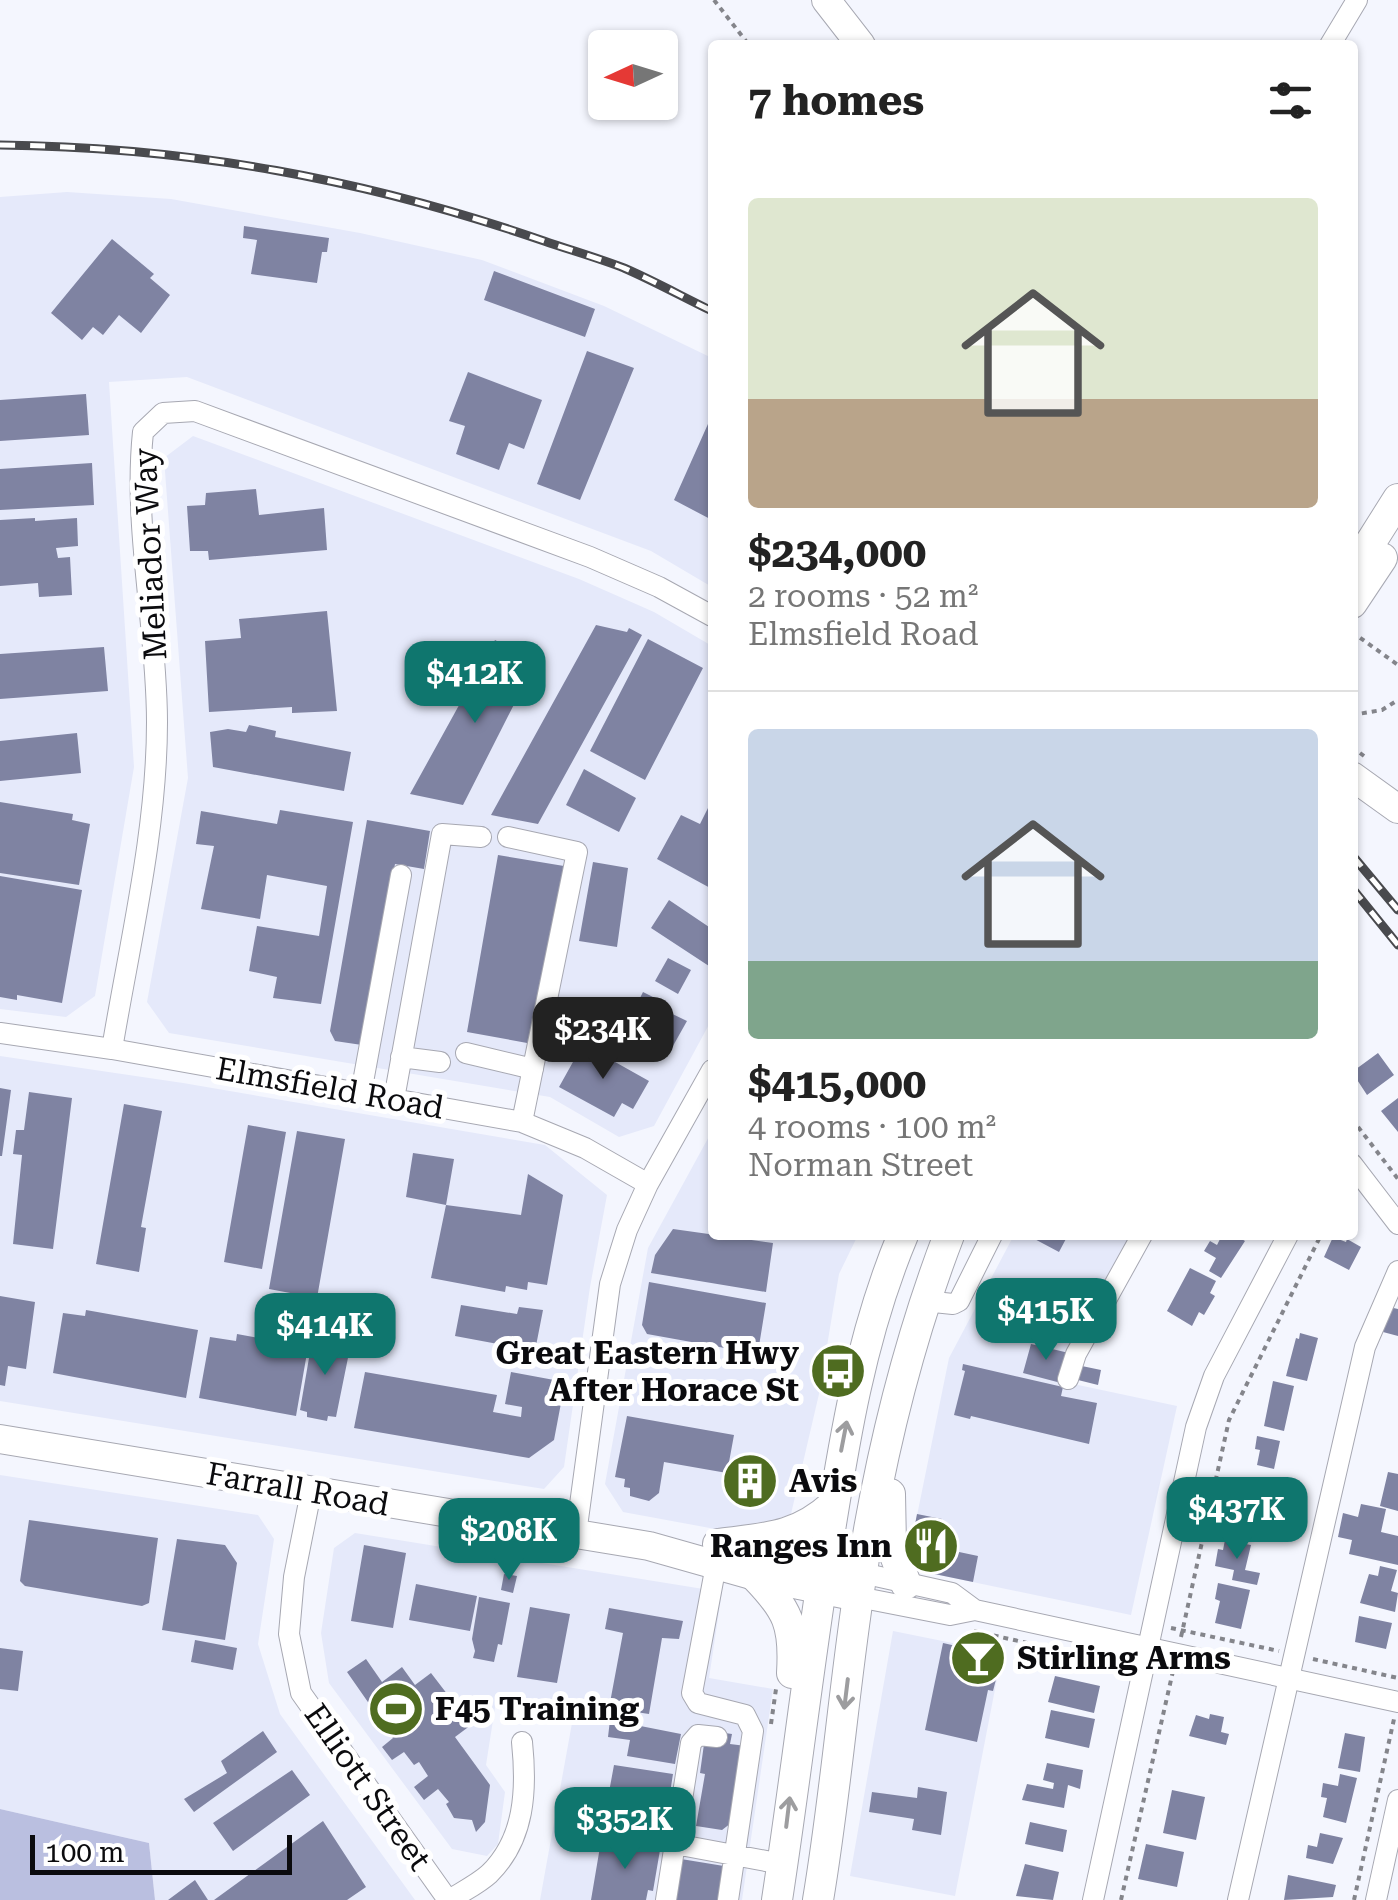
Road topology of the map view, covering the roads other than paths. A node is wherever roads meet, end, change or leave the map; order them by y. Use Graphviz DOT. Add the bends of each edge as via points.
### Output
graph roads {
  1 [pos="826,0"];
  2 [pos="1357,0"];
  3 [pos="857,40"];
  4 [pos="1333,40"];
  5 [pos="1398,500"];
  6 [pos="1398,534"];
  7 [pos="1358,563"];
  8 [pos="1358,593"];
  9 [pos="708,614"];
  10 [pos="1358,780"];
  11 [pos="1398,808"];
  12 [pos="480,837"];
  13 [pos="508,837"];
  14 [pos="401,875"];
  15 [pos="0,1033"];
  16 [pos="112,1048"];
  17 [pos="466,1053"];
  18 [pos="401,1057"];
  19 [pos="440,1062"];
  20 [pos="533,1069"];
  21 [pos="708,1077"];
  22 [pos="361,1094"];
  23 [pos="394,1099"];
  24 [pos="522,1122"];
  25 [pos="1358,1172"];
  26 [pos="648,1184"];
  27 [pos="1398,1224"];
  28 [pos="901,1240"];
  29 [pos="947,1240"];
  30 [pos="990,1240"];
  31 [pos="1139,1240"];
  32 [pos="1285,1240"];
  33 [pos="1398,1271"];
  34 [pos="924,1301"];
  35 [pos="1068,1379"];
  36 [pos="0,1440"];
  37 [pos="882,1467"];
  38 [pos="311,1492"];
  39 [pos="833,1505"];
  40 [pos="576,1534"];
  41 [pos="717,1554"];
  42 [pos="755,1576"];
  43 [pos="822,1578"];
  44 [pos="906,1584"];
  45 [pos="860,1585"];
  46 [pos="976,1610"];
  47 [pos="1147,1645"];
  48 [pos="1289,1676"];
  49 [pos="1398,1702"];
  50 [pos="734,1739"];
  51 [pos="522,1742"];
  52 [pos="794,1761"];
  53 [pos="1398,1800"];
  54 [pos="674,1844"];
  55 [pos="735,1855"];
  56 [pos="782,1864"];
  57 [pos="449,1900"];
  58 [pos="666,1900"];
  59 [pos="728,1900"];
  60 [pos="777,1900"];
  61 [pos="818,1900"];
  62 [pos="1093,1900"];
  63 [pos="1238,1900"];
  64 [pos="1376,1900"];
  1 -- 3 [label="main road"];
  2 -- 4 [label="street"];
  5 -- 7 [label="highway"];
  6 -- 8 [label="highway"];
  9 -- 16 [label="street, Meliador Way" via="590,557 194,410 164,414 144,432 139,469 156,678 154,791"];
  10 -- 11 [label="main road"];
  12 -- 18 [label="street" via="442,834"];
  13 -- 20 [label="street" via="577,852"];
  14 -- 22 [label="street"];
  15 -- 16 [label="street, Elmsfield Road"];
  16 -- 22 [label="street, Elmsfield Road"];
  17 -- 20 [label="street"];
  18 -- 19 [label="street"];
  18 -- 23 [label="street"];
  20 -- 24 [label="street"];
  21 -- 26 [label="street"];
  22 -- 23 [label="street, Elmsfield Road"];
  23 -- 24 [label="street, Elmsfield Road"];
  24 -- 26 [label="street, Elmsfield Road"];
  25 -- 27 [label="street"];
  26 -- 40 [label="street" via="610,1284"];
  39 -- 28 [label="highway, one-way" via="862,1357"];
  29 -- 34 [label="highway"];
  30 -- 34 [label="street" via="959,1301"];
  31 -- 35 [label="street"];
  32 -- 47 [label="street" via="1214,1376 1196,1427"];
  33 -- 48 [label="street" via="1365,1347"];
  34 -- 37 [label="highway"];
  36 -- 38 [label="main road, Farrall Road"];
  37 -- 44 [label="highway" via="890,1485 891,1545"];
  37 -- 45 [label="highway"];
  38 -- 40 [label="main road, Farrall Road"];
  38 -- 57 [label="street, Elliott Street" via="288,1634 301,1693"];
  39 -- 41 [label="highway" via="792,1532"];
  39 -- 43 [label="highway"];
  40 -- 41 [label="main road, Farrall Road"];
  41 -- 42 [label="main road, Farrall Road"];
  41 -- 43 [label="main road, Farrall Road"];
  41 -- 50 [label="street" via="692,1693 698,1703 745,1716 753,1728"];
  42 -- 43 [label="main road, Farrall Road"];
  42 -- 52 [label="highway" via="794,1639"];
  43 -- 45 [label="main road, Farrall Road"];
  43 -- 52 [label="highway"];
  44 -- 45 [label="street"];
  44 -- 46 [label="street" via="952,1593"];
  45 -- 46 [label="street" via="950,1615"];
  45 -- 61 [label="highway, one-way"];
  46 -- 47 [label="street"];
  47 -- 48 [label="street"];
  47 -- 62 [label="street"];
  48 -- 49 [label="street"];
  48 -- 63 [label="street"];
  50 -- 54 [label="street" via="698,1736 691,1742"];
  50 -- 55 [label="street"];
  51 -- 57 [label="street" via="526,1779 511,1847 488,1876"];
  56 -- 52 [label="highway, one-way"];
  53 -- 64 [label="street"];
  54 -- 55 [label="street"];
  54 -- 58 [label="street"];
  55 -- 56 [label="street"];
  55 -- 59 [label="street"];
  56 -- 60 [label="highway"];
}
